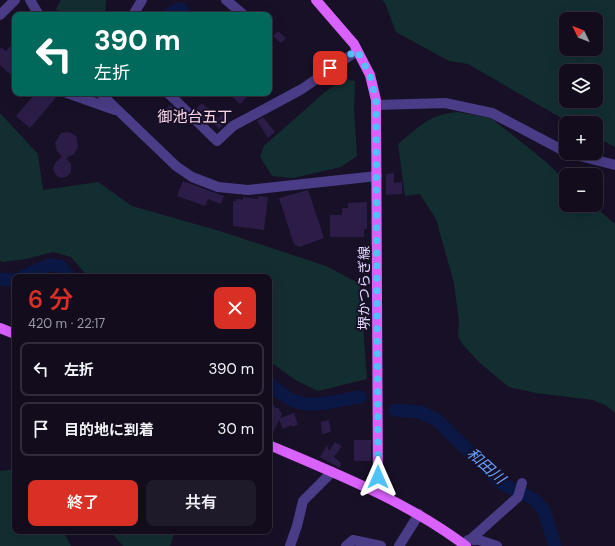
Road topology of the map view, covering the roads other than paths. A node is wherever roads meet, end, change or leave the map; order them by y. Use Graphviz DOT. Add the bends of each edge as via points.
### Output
graph roads {
  1 [pos="15,0"];
  2 [pos="30,0"];
  3 [pos="142,0"];
  4 [pos="226,0"];
  5 [pos="316,0"];
  6 [pos="37,12"];
  7 [pos="136,12"];
  8 [pos="240,12"];
  9 [pos="0,15"];
  10 [pos="357,50"];
  11 [pos="76,96"];
  12 [pos="103,96"];
  13 [pos="171,96"];
  14 [pos="376,105"];
  15 [pos="119,111"];
  16 [pos="559,149"];
  17 [pos="595,160"];
  18 [pos="615,165"];
  19 [pos="377,176"];
  20 [pos="0,328"];
  21 [pos="12,333"];
  22 [pos="272,446"];
  23 [pos="332,472"];
  24 [pos="522,483"];
  25 [pos="378,492"];
  26 [pos="419,514"];
  27 [pos="466,542"];
  28 [pos="290,546"];
  29 [pos="346,546"];
  30 [pos="381,546"];
  31 [pos="399,546"];
  32 [pos="497,546"];
  1 -- 9 [label="street"];
  2 -- 6 [label="street"];
  3 -- 7 [label="street"];
  4 -- 8 [label="street"];
  5 -- 10 [label="main road, 堺かつらぎ線" via="327,10"];
  10 -- 13 [label="street" via="302,89 232,126 217,141"];
  10 -- 14 [label="main road, 堺かつらぎ線" via="370,75"];
  11 -- 15 [label="street"];
  12 -- 15 [label="street"];
  14 -- 16 [label="street" via="445,103 492,113"];
  14 -- 19 [label="main road, 堺かつらぎ線"];
  15 -- 19 [label="street" via="176,166 192,177 218,188 248,190"];
  17 -- 18 [label="street"];
  19 -- 25 [label="main road, 堺かつらぎ線"];
  20 -- 21 [label="main road"];
  22 -- 23 [label="main road"];
  23 -- 25 [label="main road"];
  23 -- 28 [label="street" via="303,501"];
  24 -- 27 [label="street" via="518,498"];
  25 -- 26 [label="main road"];
  26 -- 27 [label="main road"];
  26 -- 31 [label="street"];
  27 -- 32 [label="street"];
  29 -- 30 [label="street" via="353,540"];
}
